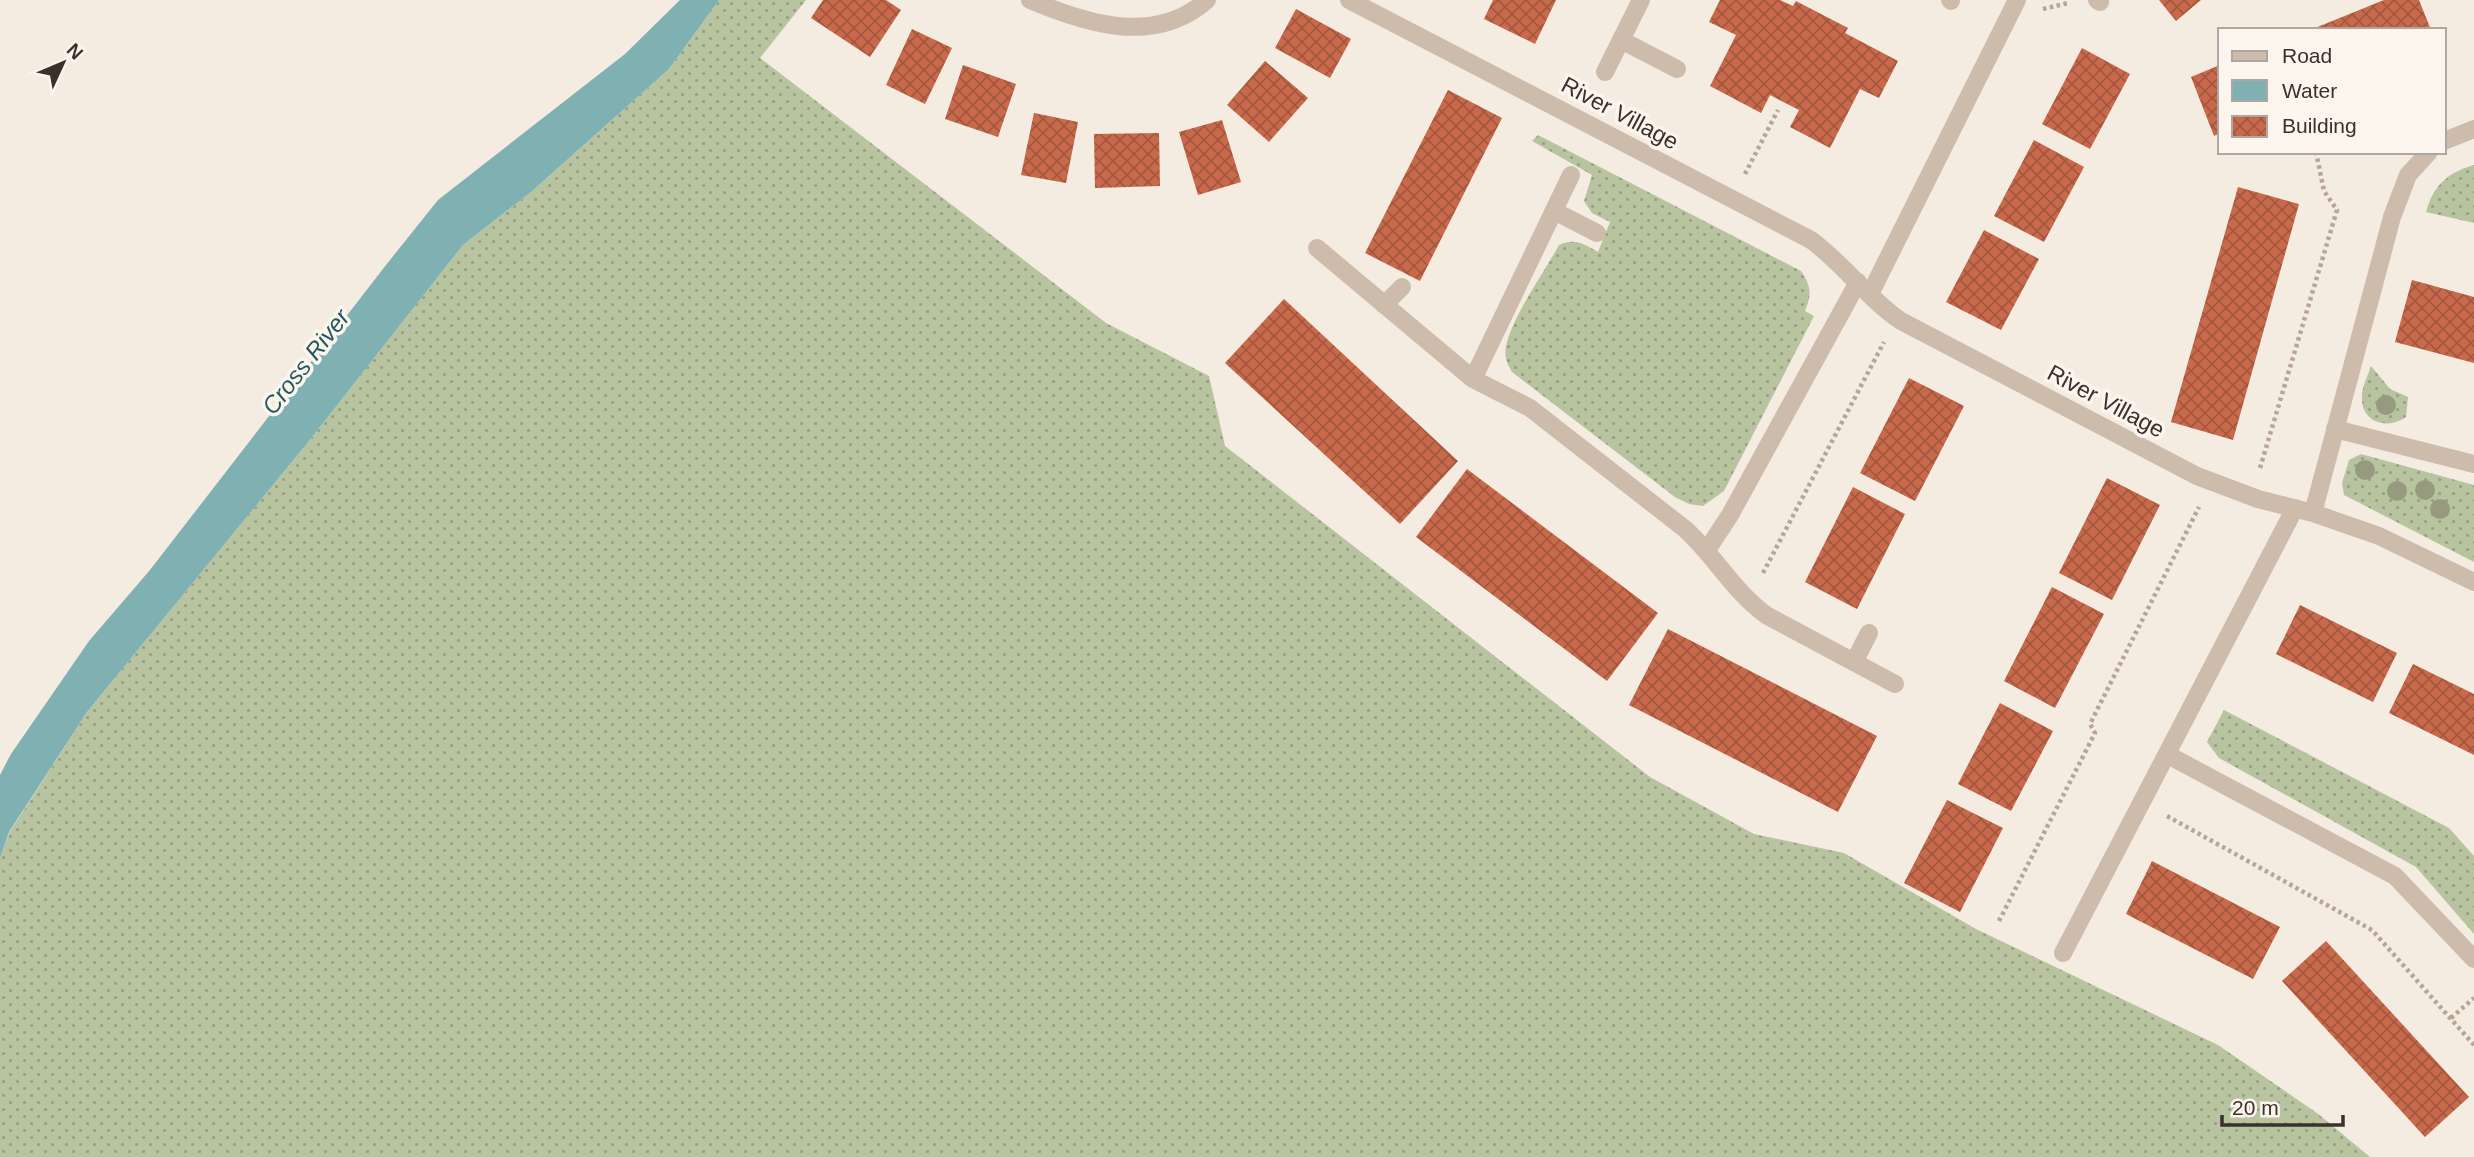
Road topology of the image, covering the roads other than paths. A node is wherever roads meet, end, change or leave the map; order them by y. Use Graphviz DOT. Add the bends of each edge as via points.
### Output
graph roads {
  1 [pos="1030,0"];
  2 [pos="1207,0"];
  3 [pos="1349,0"];
  4 [pos="1641,0"];
  5 [pos="2017,0"];
  6 [pos="1621,40"];
  7 [pos="1677,69"];
  8 [pos="1605,72"];
  9 [pos="2474,129"];
  10 [pos="2446,140"];
  11 [pos="2427,154"];
  12 [pos="1571,175"];
  13 [pos="1554,211"];
  14 [pos="1597,233"];
  15 [pos="1317,247"];
  16 [pos="1402,287"];
  17 [pos="1864,288"];
  18 [pos="1384,305"];
  19 [pos="1473,379"];
  20 [pos="2335,429"];
  21 [pos="2474,464"];
  22 [pos="2295,508"];
  23 [pos="2314,513"];
  24 [pos="1707,550"];
  25 [pos="2474,582"];
  26 [pos="1868,633"];
  27 [pos="1854,662"];
  28 [pos="1895,684"];
  29 [pos="2168,755"];
  30 [pos="2063,953"];
  31 [pos="2474,959"];
  1 -- 2 [label="street" via="1088,20 1138,27 1172,23"];
  3 -- 17 [label="street, River Village" via="1811,240"];
  4 -- 6 [label="street, River Village"];
  5 -- 17 [label="street"];
  6 -- 7 [label="street"];
  6 -- 8 [label="street, River Village"];
  9 -- 10 [label="street"];
  11 -- 20 [label="street" via="2399,196"];
  12 -- 13 [label="street"];
  13 -- 14 [label="street"];
  13 -- 19 [label="street"];
  15 -- 18 [label="street"];
  16 -- 18 [label="street"];
  17 -- 22 [label="street, River Village" via="1888,312 1938,342 2197,477"];
  17 -- 24 [label="street"];
  18 -- 19 [label="street"];
  19 -- 24 [label="street" via="1518,400 1552,424"];
  20 -- 21 [label="street"];
  20 -- 23 [label="street"];
  22 -- 23 [label="street, River Village"];
  22 -- 29 [label="street"];
  23 -- 25 [label="street, River Village" via="2379,536"];
  24 -- 27 [label="street" via="1748,602"];
  26 -- 27 [label="street"];
  27 -- 28 [label="street"];
  29 -- 30 [label="street"];
  29 -- 31 [label="street" via="2395,876"];
}
